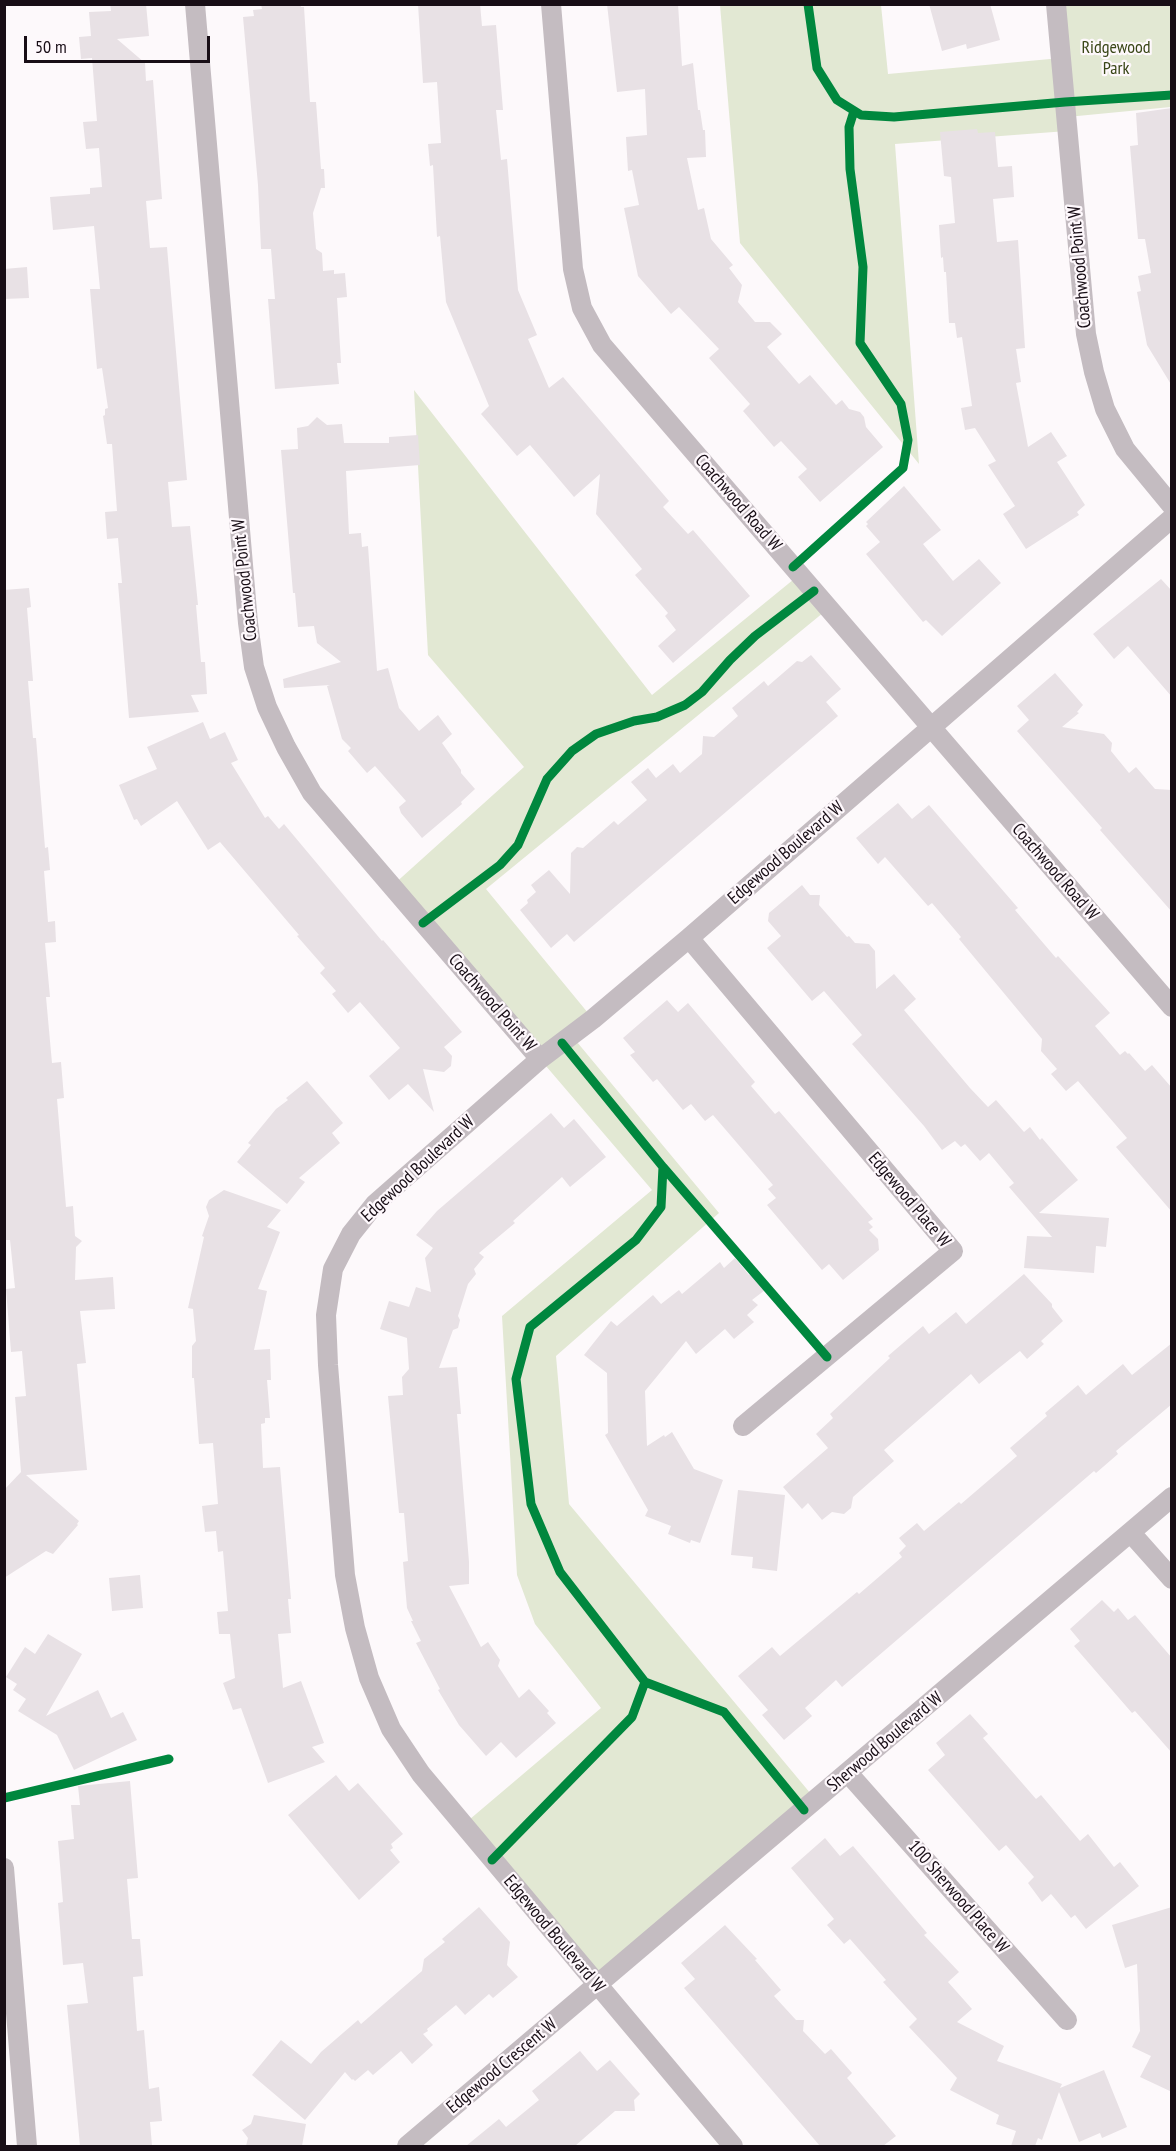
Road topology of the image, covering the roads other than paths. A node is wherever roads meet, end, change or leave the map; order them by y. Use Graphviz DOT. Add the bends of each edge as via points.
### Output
graph roads {
  1 [pos="195,4"];
  2 [pos="551,4"];
  3 [pos="1056,4"];
  4 [pos="1172,506"];
  5 [pos="1172,518"];
  6 [pos="930,727"];
  7 [pos="689,938"];
  8 [pos="1172,1007"];
  9 [pos="540,1059"];
  10 [pos="743,1426"];
  11 [pos="1172,1497"];
  12 [pos="1131,1533"];
  13 [pos="1172,1579"];
  14 [pos="848,1773"];
  15 [pos="4,1868"];
  16 [pos="597,1986"];
  17 [pos="1067,2020"];
  18 [pos="27,2146"];
  19 [pos="407,2146"];
  20 [pos="733,2146"];
  1 -- 9 [label="street, Coachwood Point W" via="248,623 254,667 267,707 312,793"];
  2 -- 6 [label="street, Coachwood Road W" via="573,269 582,308 602,345"];
  3 -- 4 [label="street, Coachwood Point W" via="1086,334 1094,372 1125,450"];
  5 -- 6 [label="street, Edgewood Boulevard W"];
  6 -- 7 [label="street, Edgewood Boulevard W"];
  6 -- 8 [label="street, Coachwood Road W"];
  7 -- 9 [label="street, Edgewood Boulevard W"];
  7 -- 10 [label="street, Edgewood Place W" via="953,1251"];
  9 -- 16 [label="street, Edgewood Boulevard W" via="375,1204 351,1234 333,1269 326,1315 327,1365 345,1575 363,1658 386,1719 421,1774"];
  11 -- 12 [label="street, Sherwood Boulevard W"];
  12 -- 13 [label="street"];
  12 -- 14 [label="street, Sherwood Boulevard W"];
  14 -- 16 [label="street, Sherwood Boulevard W"];
  14 -- 17 [label="street, 100 Sherwood Place W"];
  15 -- 18 [label="street"];
  16 -- 19 [label="street, Edgewood Crescent W"];
  16 -- 20 [label="street, Edgewood Boulevard W"];
}
